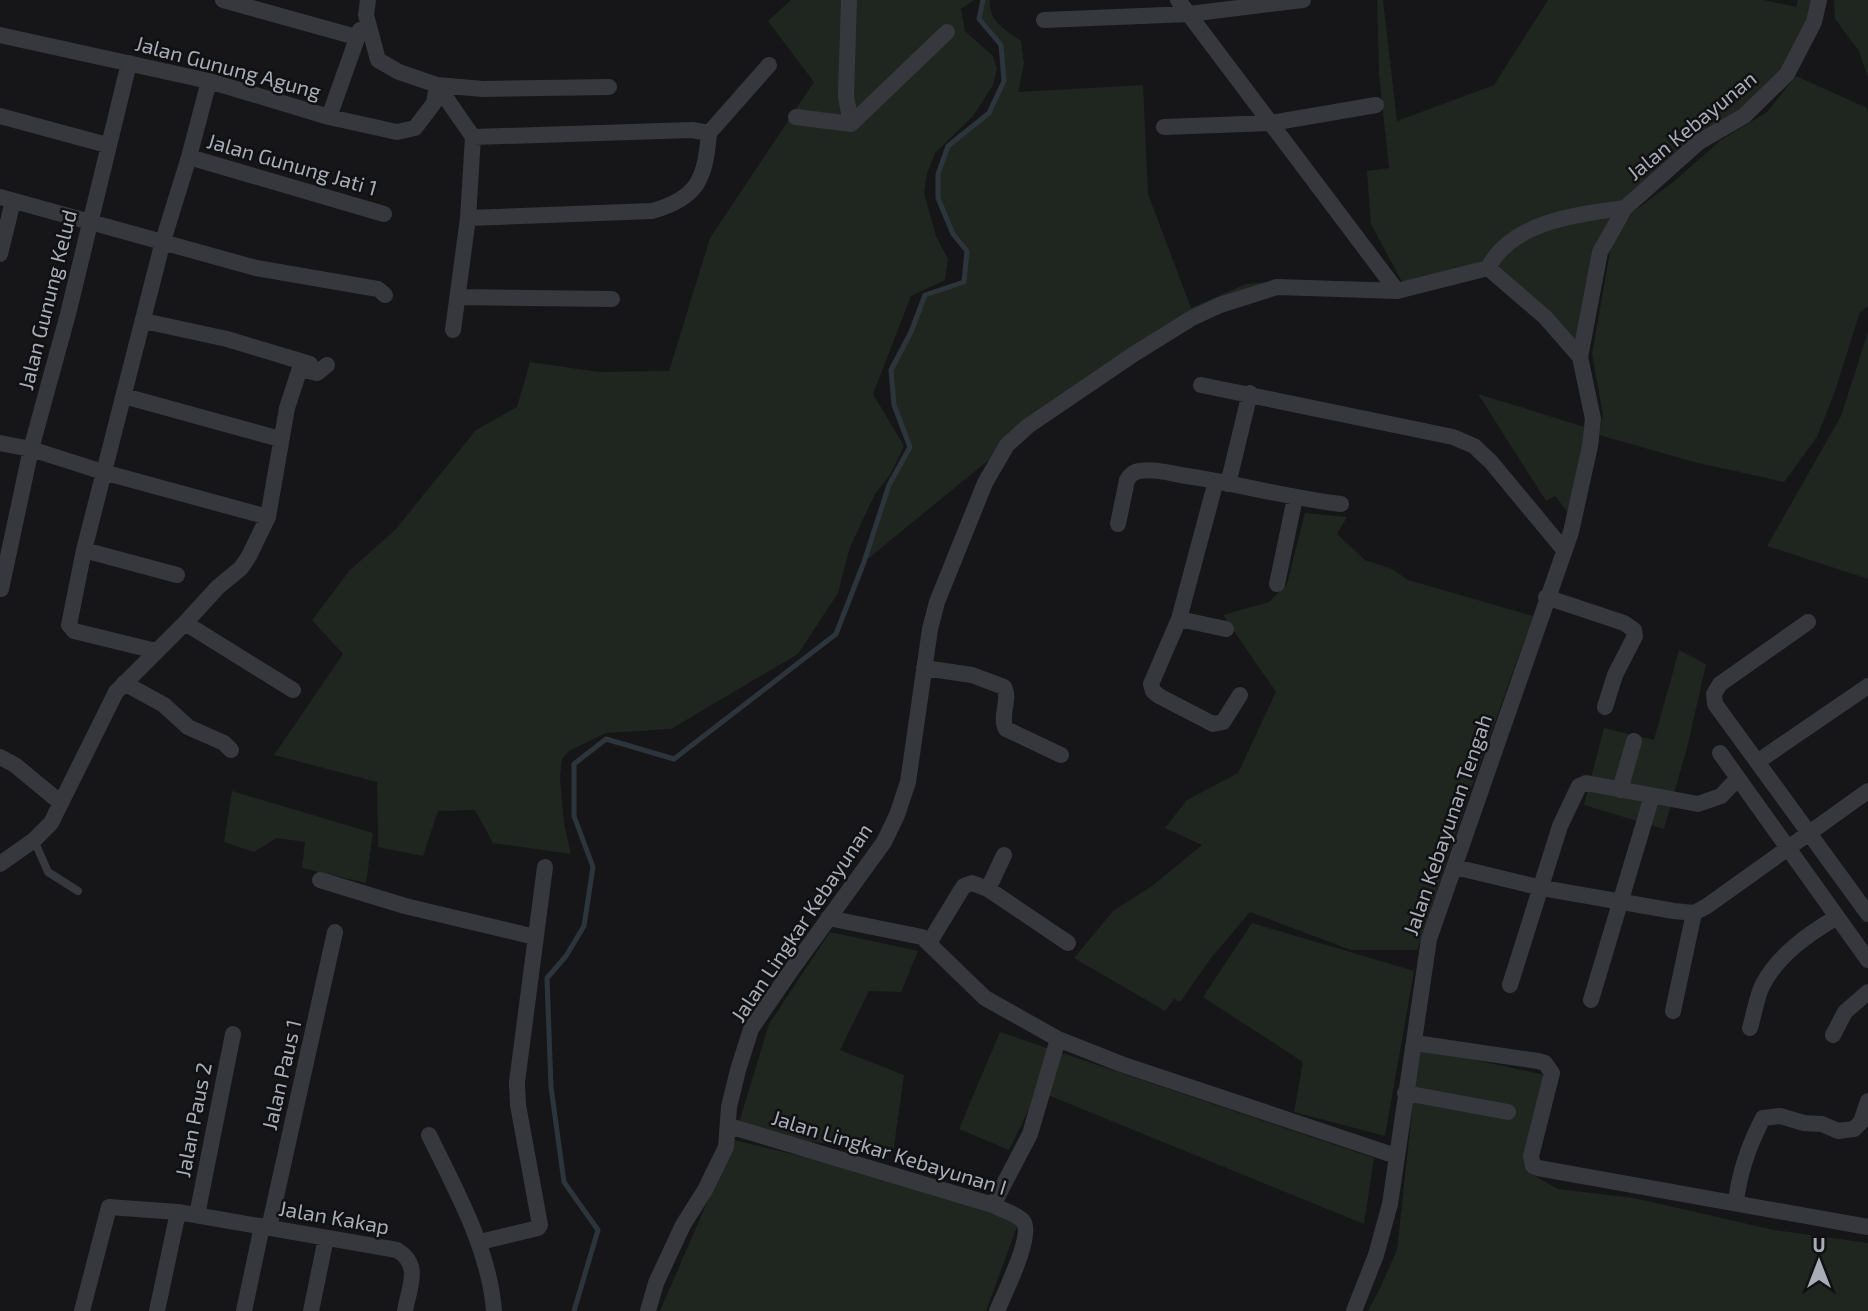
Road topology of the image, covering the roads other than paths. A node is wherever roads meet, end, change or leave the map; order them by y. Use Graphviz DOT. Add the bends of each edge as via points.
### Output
graph roads {
  1 [pos="223,0"];
  2 [pos="849,0"];
  3 [pos="1178,0"];
  4 [pos="1303,0"];
  5 [pos="1819,0"];
  6 [pos="367,7"];
  7 [pos="1189,14"];
  8 [pos="1044,20"];
  9 [pos="947,32"];
  10 [pos="0,35"];
  11 [pos="356,37"];
  12 [pos="129,63"];
  13 [pos="769,65"];
  14 [pos="209,81"];
  15 [pos="437,85"];
  16 [pos="609,87"];
  17 [pos="1377,105"];
  18 [pos="0,116"];
  19 [pos="329,117"];
  20 [pos="796,117"];
  21 [pos="1271,122"];
  22 [pos="851,124"];
  23 [pos="1164,127"];
  24 [pos="709,132"];
  25 [pos="473,137"];
  26 [pos="107,145"];
  27 [pos="189,157"];
  28 [pos="7,199"];
  29 [pos="1625,208"];
  30 [pos="384,214"];
  31 [pos="468,218"];
  32 [pos="90,222"];
  33 [pos="163,240"];
  34 [pos="0,254"];
  35 [pos="1488,268"];
  36 [pos="1397,291"];
  37 [pos="385,295"];
  38 [pos="458,297"];
  39 [pos="612,299"];
  40 [pos="144,321"];
  41 [pos="453,330"];
  42 [pos="1580,357"];
  43 [pos="1201,385"];
  44 [pos="1250,393"];
  45 [pos="124,396"];
  46 [pos="280,439"];
  47 [pos="0,443"];
  48 [pos="31,449"];
  49 [pos="103,472"];
  50 [pos="1222,482"];
  51 [pos="1295,498"];
  52 [pos="1341,504"];
  53 [pos="268,517"];
  54 [pos="1118,524"];
  55 [pos="83,550"];
  56 [pos="1564,550"];
  57 [pos="177,575"];
  58 [pos="1277,584"];
  59 [pos="1,589"];
  60 [pos="1546,597"];
  61 [pos="1179,618"];
  62 [pos="1808,622"];
  63 [pos="185,623"];
  64 [pos="1226,629"];
  65 [pos="156,651"];
  66 [pos="924,668"];
  67 [pos="124,682"];
  68 [pos="1868,686"];
  69 [pos="293,690"];
  70 [pos="1240,695"];
  71 [pos="1605,707"];
  72 [pos="1634,741"];
  73 [pos="231,750"];
  74 [pos="1720,753"];
  75 [pos="1062,755"];
  76 [pos="0,757"];
  77 [pos="1757,762"];
  78 [pos="1738,778"];
  79 [pos="1620,790"];
  80 [pos="1868,791"];
  81 [pos="1652,796"];
  82 [pos="61,803"];
  83 [pos="1808,833"];
  84 [pos="34,839"];
  85 [pos="1787,847"];
  86 [pos="1004,855"];
  87 [pos="0,864"];
  88 [pos="545,867"];
  89 [pos="1455,867"];
  90 [pos="320,880"];
  91 [pos="1542,888"];
  92 [pos="988,889"];
  93 [pos="78,891"];
  94 [pos="1862,894"];
  95 [pos="1621,902"];
  96 [pos="1694,913"];
  97 [pos="1868,914"];
  98 [pos="1838,917"];
  99 [pos="828,918"];
  100 [pos="335,932"];
  101 [pos="535,937"];
  102 [pos="929,943"];
  103 [pos="1068,943"];
  104 [pos="1868,960"];
  105 [pos="1510,985"];
  106 [pos="1868,992"];
  107 [pos="1591,1000"];
  108 [pos="1673,1011"];
  109 [pos="1750,1028"];
  110 [pos="233,1034"];
  111 [pos="1833,1035"];
  112 [pos="1058,1039"];
  113 [pos="1415,1043"];
  114 [pos="1405,1093"];
  115 [pos="1868,1101"];
  116 [pos="1508,1112"];
  117 [pos="729,1126"];
  118 [pos="429,1135"];
  119 [pos="1396,1156"];
  120 [pos="1736,1202"];
  121 [pos="993,1206"];
  122 [pos="178,1212"];
  123 [pos="197,1215"];
  124 [pos="265,1227"];
  125 [pos="1868,1227"];
  126 [pos="326,1238"];
  127 [pos="480,1242"];
  128 [pos="82,1311"];
  129 [pos="157,1311"];
  130 [pos="244,1311"];
  131 [pos="311,1311"];
  132 [pos="405,1311"];
  133 [pos="494,1311"];
  134 [pos="648,1311"];
  135 [pos="997,1311"];
  136 [pos="1354,1311"];
  1 -- 11 [label="street"];
  2 -- 22 [label="street" via="846,96"];
  3 -- 7 [label="street"];
  4 -- 7 [label="street"];
  5 -- 29 [label="street, Jalan Kebayunan" via="1814,22 1787,74 1744,116 1699,142"];
  6 -- 11 [label="street"];
  6 -- 15 [label="street" via="378,60"];
  7 -- 8 [label="street"];
  7 -- 21 [label="street"];
  9 -- 22 [label="street"];
  10 -- 12 [label="street, Jalan Gunung Agung"];
  11 -- 19 [label="street"];
  12 -- 14 [label="street, Jalan Gunung Agung"];
  12 -- 26 [label="street, Jalan Gunung Kelud"];
  13 -- 24 [label="street"];
  14 -- 19 [label="street, Jalan Gunung Agung"];
  14 -- 27 [label="street"];
  15 -- 16 [label="street"];
  15 -- 19 [label="street, Jalan Gunung Agung" via="434,103 408,131"];
  15 -- 25 [label="street"];
  17 -- 21 [label="street"];
  18 -- 26 [label="street"];
  20 -- 22 [label="street"];
  21 -- 23 [label="street"];
  21 -- 36 [label="street"];
  24 -- 25 [label="street"];
  24 -- 31 [label="street" via="700,180 684,199 668,206 653,211"];
  25 -- 31 [label="street"];
  26 -- 32 [label="street, Jalan Gunung Kelud"];
  27 -- 30 [label="street, Jalan Gunung Jati 1"];
  27 -- 33 [label="street"];
  28 -- 32 [label="street"];
  28 -- 34 [label="street"];
  29 -- 35 [label="street" via="1553,219 1499,252"];
  29 -- 42 [label="street, Jalan Kebayunan Tengah" via="1600,252"];
  31 -- 38 [label="street"];
  32 -- 33 [label="street"];
  32 -- 48 [label="street, Jalan Gunung Kelud"];
  33 -- 37 [label="street" via="256,268 378,289"];
  33 -- 40 [label="street"];
  35 -- 36 [label="street, Jalan Lingkar Kebayunan"];
  35 -- 42 [label="street, Jalan Kebayunan Tengah" via="1545,317"];
  36 -- 66 [label="street, Jalan Lingkar Kebayunan" via="1277,287 1220,305 1134,354 1028,426 1007,445 985,483 937,602"];
  38 -- 39 [label="street"];
  38 -- 41 [label="street"];
  40 -- 45 [label="street"];
  40 -- 46 [label="street" via="264,349 310,365 287,408"];
  42 -- 56 [label="street, Jalan Kebayunan Tengah" via="1593,419 1573,533"];
  43 -- 44 [label="street"];
  44 -- 50 [label="street"];
  44 -- 56 [label="street" via="1453,437 1474,446"];
  45 -- 46 [label="street"];
  45 -- 49 [label="street"];
  46 -- 53 [label="street"];
  47 -- 48 [label="street"];
  48 -- 49 [label="street"];
  48 -- 59 [label="street, Jalan Gunung Kelud"];
  49 -- 53 [label="street"];
  49 -- 55 [label="street"];
  50 -- 51 [label="street"];
  50 -- 54 [label="street" via="1152,470 1131,474"];
  50 -- 61 [label="street"];
  51 -- 52 [label="street"];
  51 -- 58 [label="street"];
  53 -- 63 [label="street" via="241,568"];
  55 -- 57 [label="street"];
  55 -- 65 [label="street" via="71,629"];
  56 -- 60 [label="street, Jalan Kebayunan Tengah"];
  60 -- 71 [label="street" via="1634,630"];
  60 -- 89 [label="street, Jalan Kebayunan Tengah"];
  61 -- 64 [label="street"];
  61 -- 70 [label="street" via="1152,677 1153,691 1213,724 1223,722"];
  62 -- 77 [label="street" via="1720,684 1714,694 1715,704"];
  63 -- 65 [label="street"];
  63 -- 69 [label="street"];
  65 -- 67 [label="street"];
  66 -- 75 [label="street" via="972,675 1004,687 1006,729"];
  66 -- 99 [label="street, Jalan Lingkar Kebayunan" via="908,782 897,815 884,842"];
  67 -- 73 [label="street" via="164,705 188,727"];
  67 -- 82 [label="street"];
  68 -- 77 [label="street"];
  72 -- 79 [label="street"];
  74 -- 78 [label="street"];
  76 -- 82 [label="street"];
  77 -- 83 [label="street"];
  78 -- 81 [label="street" via="1709,802 1683,803"];
  78 -- 85 [label="street"];
  79 -- 81 [label="street"];
  79 -- 91 [label="street" via="1586,783 1576,789"];
  80 -- 83 [label="street"];
  81 -- 95 [label="street"];
  82 -- 84 [label="street" via="51,823"];
  83 -- 85 [label="street"];
  83 -- 94 [label="street"];
  84 -- 87 [label="street"];
  84 -- 93 [label="lane" via="48,872"];
  85 -- 96 [label="street"];
  85 -- 98 [label="street"];
  86 -- 92 [label="street"];
  88 -- 101 [label="street"];
  89 -- 91 [label="street"];
  89 -- 113 [label="street, Jalan Kebayunan Tengah" via="1429,939"];
  90 -- 101 [label="street"];
  91 -- 95 [label="street"];
  91 -- 105 [label="street"];
  92 -- 102 [label="street" via="972,883 964,886"];
  92 -- 103 [label="street"];
  94 -- 97 [label="street"];
  95 -- 96 [label="street"];
  95 -- 107 [label="street"];
  96 -- 108 [label="street"];
  98 -- 104 [label="street"];
  98 -- 109 [label="street" via="1781,958 1762,987"];
  99 -- 102 [label="street" via="895,930"];
  99 -- 117 [label="street, Jalan Lingkar Kebayunan" via="751,1029 729,1107"];
  100 -- 124 [label="street, Jalan Paus 1"];
  101 -- 127 [label="street" via="518,1094 540,1225"];
  102 -- 112 [label="street" via="985,998"];
  106 -- 111 [label="street" via="1845,1012"];
  110 -- 123 [label="street, Jalan Paus 2"];
  112 -- 119 [label="street"];
  112 -- 121 [label="street" via="1030,1134"];
  113 -- 114 [label="street, Jalan Kebayunan Tengah"];
  113 -- 120 [label="street" via="1538,1061 1550,1068 1531,1156 1533,1166"];
  114 -- 116 [label="street"];
  114 -- 119 [label="street, Jalan Kebayunan Tengah"];
  115 -- 120 [label="street" via="1854,1129 1838,1131 1780,1116 1763,1118"];
  117 -- 121 [label="street, Jalan Lingkar Kebayunan I"];
  117 -- 134 [label="street, Jalan Lingkar Kebayunan" via="726,1147 683,1226"];
  118 -- 127 [label="street"];
  119 -- 136 [label="street, Jalan Kebayunan Tengah" via="1390,1204"];
  120 -- 125 [label="street"];
  121 -- 135 [label="street, Jalan Lingkar Kebayunan I" via="1021,1219 1026,1239"];
  122 -- 123 [label="street, Jalan Kakap"];
  122 -- 128 [label="street, Jalan Kakap" via="109,1207"];
  122 -- 129 [label="street"];
  123 -- 124 [label="street, Jalan Kakap"];
  124 -- 126 [label="street, Jalan Kakap"];
  124 -- 130 [label="street, Jalan Paus 1"];
  126 -- 131 [label="street"];
  126 -- 132 [label="street, Jalan Kakap" via="405,1255 413,1271"];
  127 -- 133 [label="street"];
}
